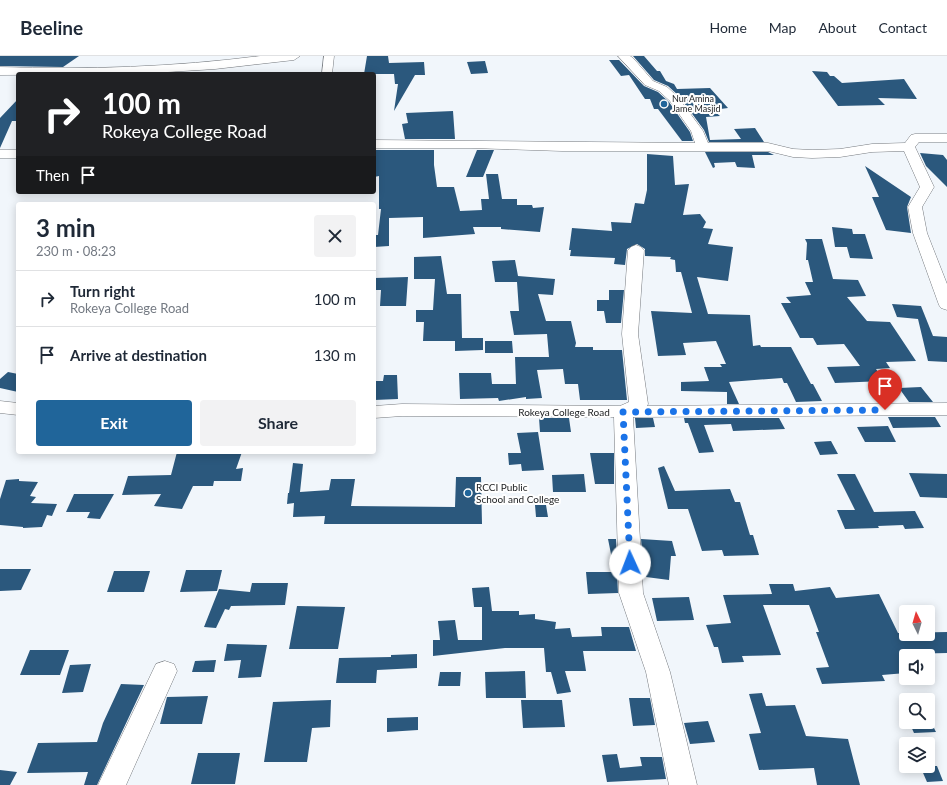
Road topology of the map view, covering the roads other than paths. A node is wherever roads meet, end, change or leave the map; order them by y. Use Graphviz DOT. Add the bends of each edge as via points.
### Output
graph roads {
  1 [pos="294,56"];
  2 [pos="329,56"];
  3 [pos="622,56"];
  4 [pos="0,71"];
  5 [pos="30,72"];
  6 [pos="87,72"];
  7 [pos="327,72"];
  8 [pos="947,138"];
  9 [pos="376,144"];
  10 [pos="704,146"];
  11 [pos="909,147"];
  12 [pos="0,154"];
  13 [pos="16,154"];
  14 [pos="636,250"];
  15 [pos="947,305"];
  16 [pos="0,408"];
  17 [pos="16,409"];
  18 [pos="947,409"];
  19 [pos="376,412"];
  20 [pos="623,412"];
  21 [pos="165,671"];
  22 [pos="112,785"];
  23 [pos="683,785"];
  1 -- 6 [label="main road" via="217,65"];
  2 -- 7 [label="street"];
  3 -- 10 [label="street" via="650,83 663,89 674,99 697,131"];
  4 -- 5 [label="main road"];
  8 -- 11 [label="street" via="915,138"];
  9 -- 10 [label="street"];
  10 -- 11 [label="street" via="768,147 812,154"];
  11 -- 15 [label="street" via="928,187 915,207 920,233"];
  12 -- 13 [label="street"];
  14 -- 20 [label="street" via="630,334 639,404"];
  16 -- 17 [label="street"];
  18 -- 20 [label="street, Rokeya College Road"];
  19 -- 20 [label="street, Rokeya College Road"];
  20 -- 23 [label="street" via="631,593 658,672"];
  21 -- 22 [label="street"];
}
